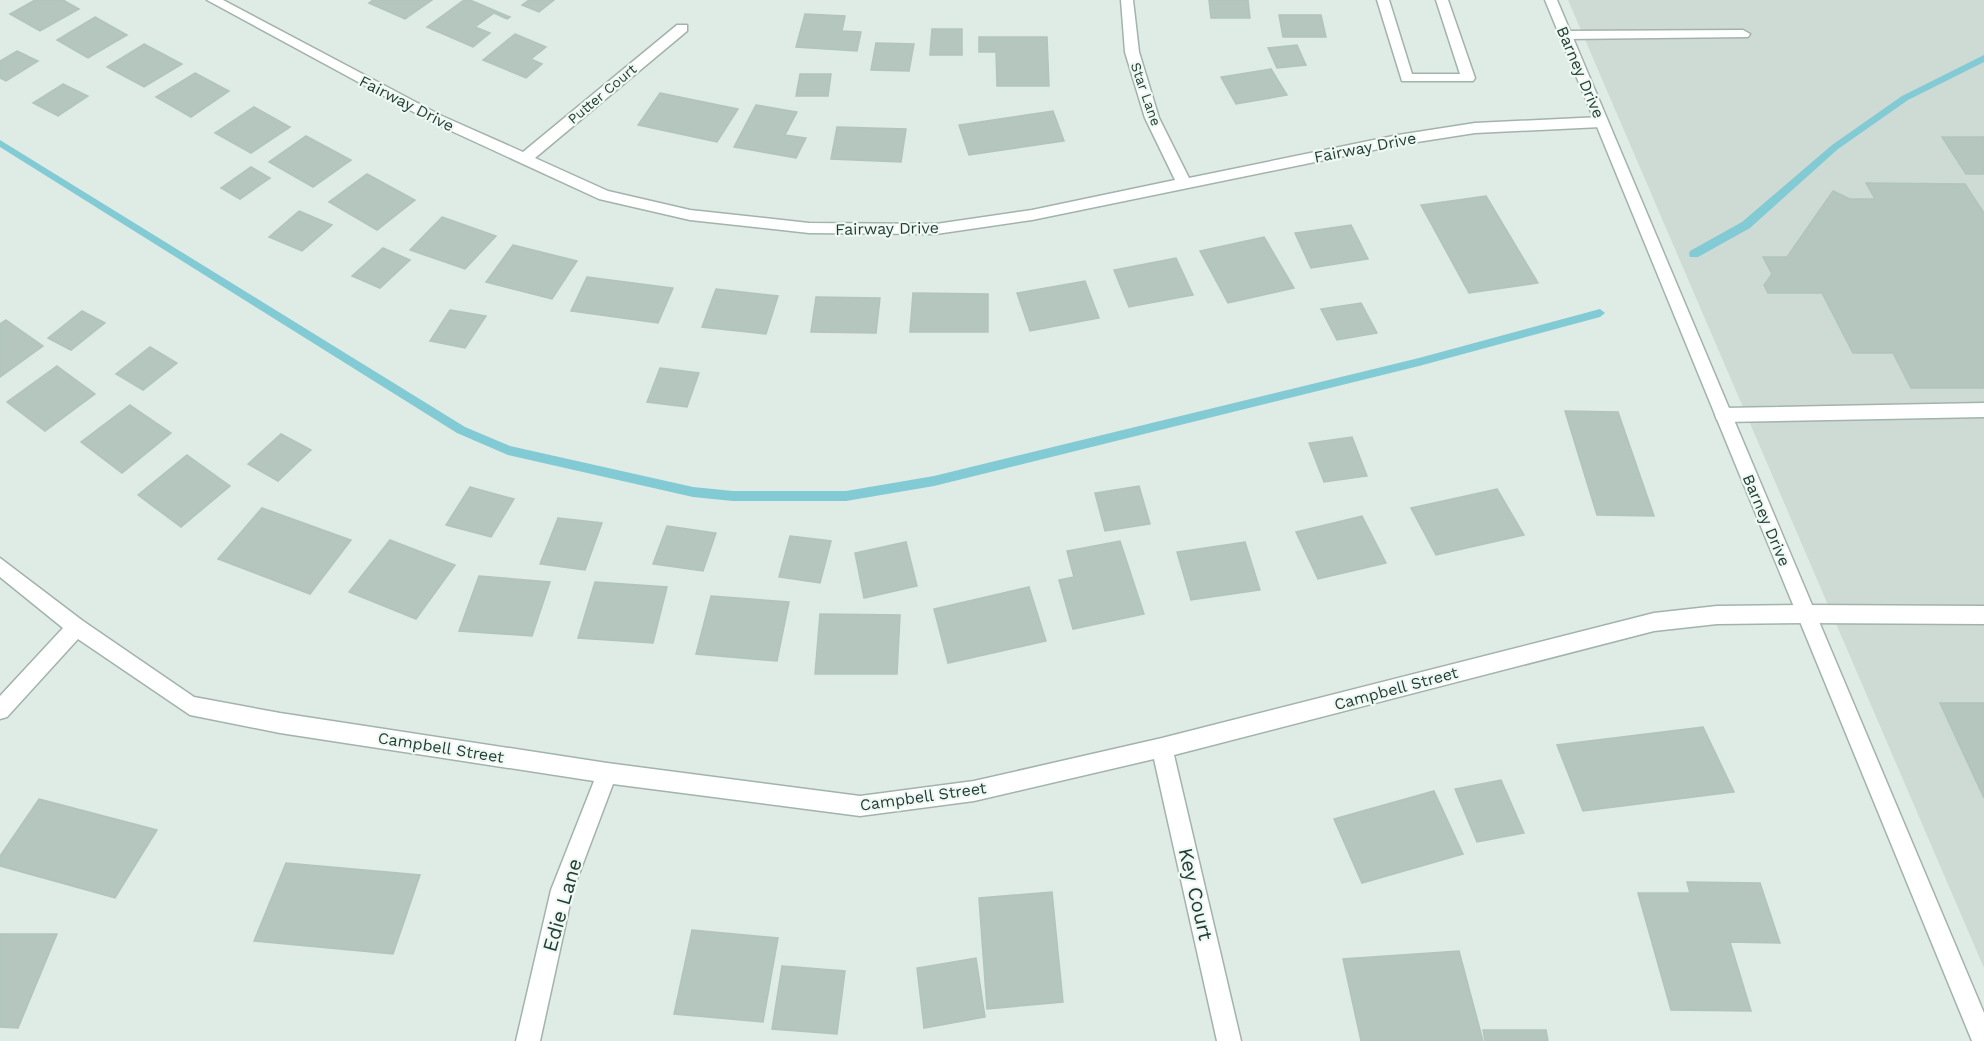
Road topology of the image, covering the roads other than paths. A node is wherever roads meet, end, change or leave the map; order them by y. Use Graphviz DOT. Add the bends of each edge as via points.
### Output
graph roads {
  1 [pos="213,0"];
  2 [pos="1127,0"];
  3 [pos="1383,0"];
  4 [pos="1442,0"];
  5 [pos="1551,0"];
  6 [pos="682,27"];
  7 [pos="1743,34"];
  8 [pos="1565,35"];
  9 [pos="1601,122"];
  10 [pos="523,160"];
  11 [pos="1184,183"];
  12 [pos="1984,410"];
  13 [pos="1724,415"];
  14 [pos="0,566"];
  15 [pos="1806,614"];
  16 [pos="1984,615"];
  17 [pos="76,627"];
  18 [pos="0,710"];
  19 [pos="1162,748"];
  20 [pos="607,773"];
  21 [pos="528,1041"];
  22 [pos="1229,1041"];
  23 [pos="1984,1041"];
  1 -- 10 [label="street, Fairway Drive" via="437,119"];
  2 -- 11 [label="street, Star Lane" via="1132,52 1145,96"];
  3 -- 4 [label="street" via="1407,78 1468,78"];
  5 -- 8 [label="street, Barney Drive"];
  6 -- 10 [label="street, Putter Court"];
  7 -- 8 [label="street"];
  8 -- 9 [label="street, Barney Drive"];
  9 -- 11 [label="street, Fairway Drive" via="1475,128"];
  9 -- 13 [label="street, Barney Drive"];
  10 -- 11 [label="street, Fairway Drive" via="604,195 690,215 809,228 936,229 1032,215"];
  12 -- 13 [label="street"];
  13 -- 15 [label="street, Barney Drive"];
  14 -- 17 [label="street, Campbell Street"];
  15 -- 16 [label="street, Campbell Street"];
  15 -- 19 [label="street, Campbell Street" via="1717,615 1654,622"];
  15 -- 23 [label="street, Barney Drive"];
  17 -- 18 [label="street"];
  17 -- 20 [label="street, Campbell Street" via="190,706"];
  19 -- 20 [label="street, Campbell Street" via="974,791 860,806"];
  19 -- 22 [label="street, Key Court"];
  20 -- 21 [label="street, Edie Lane" via="562,890"];
}
